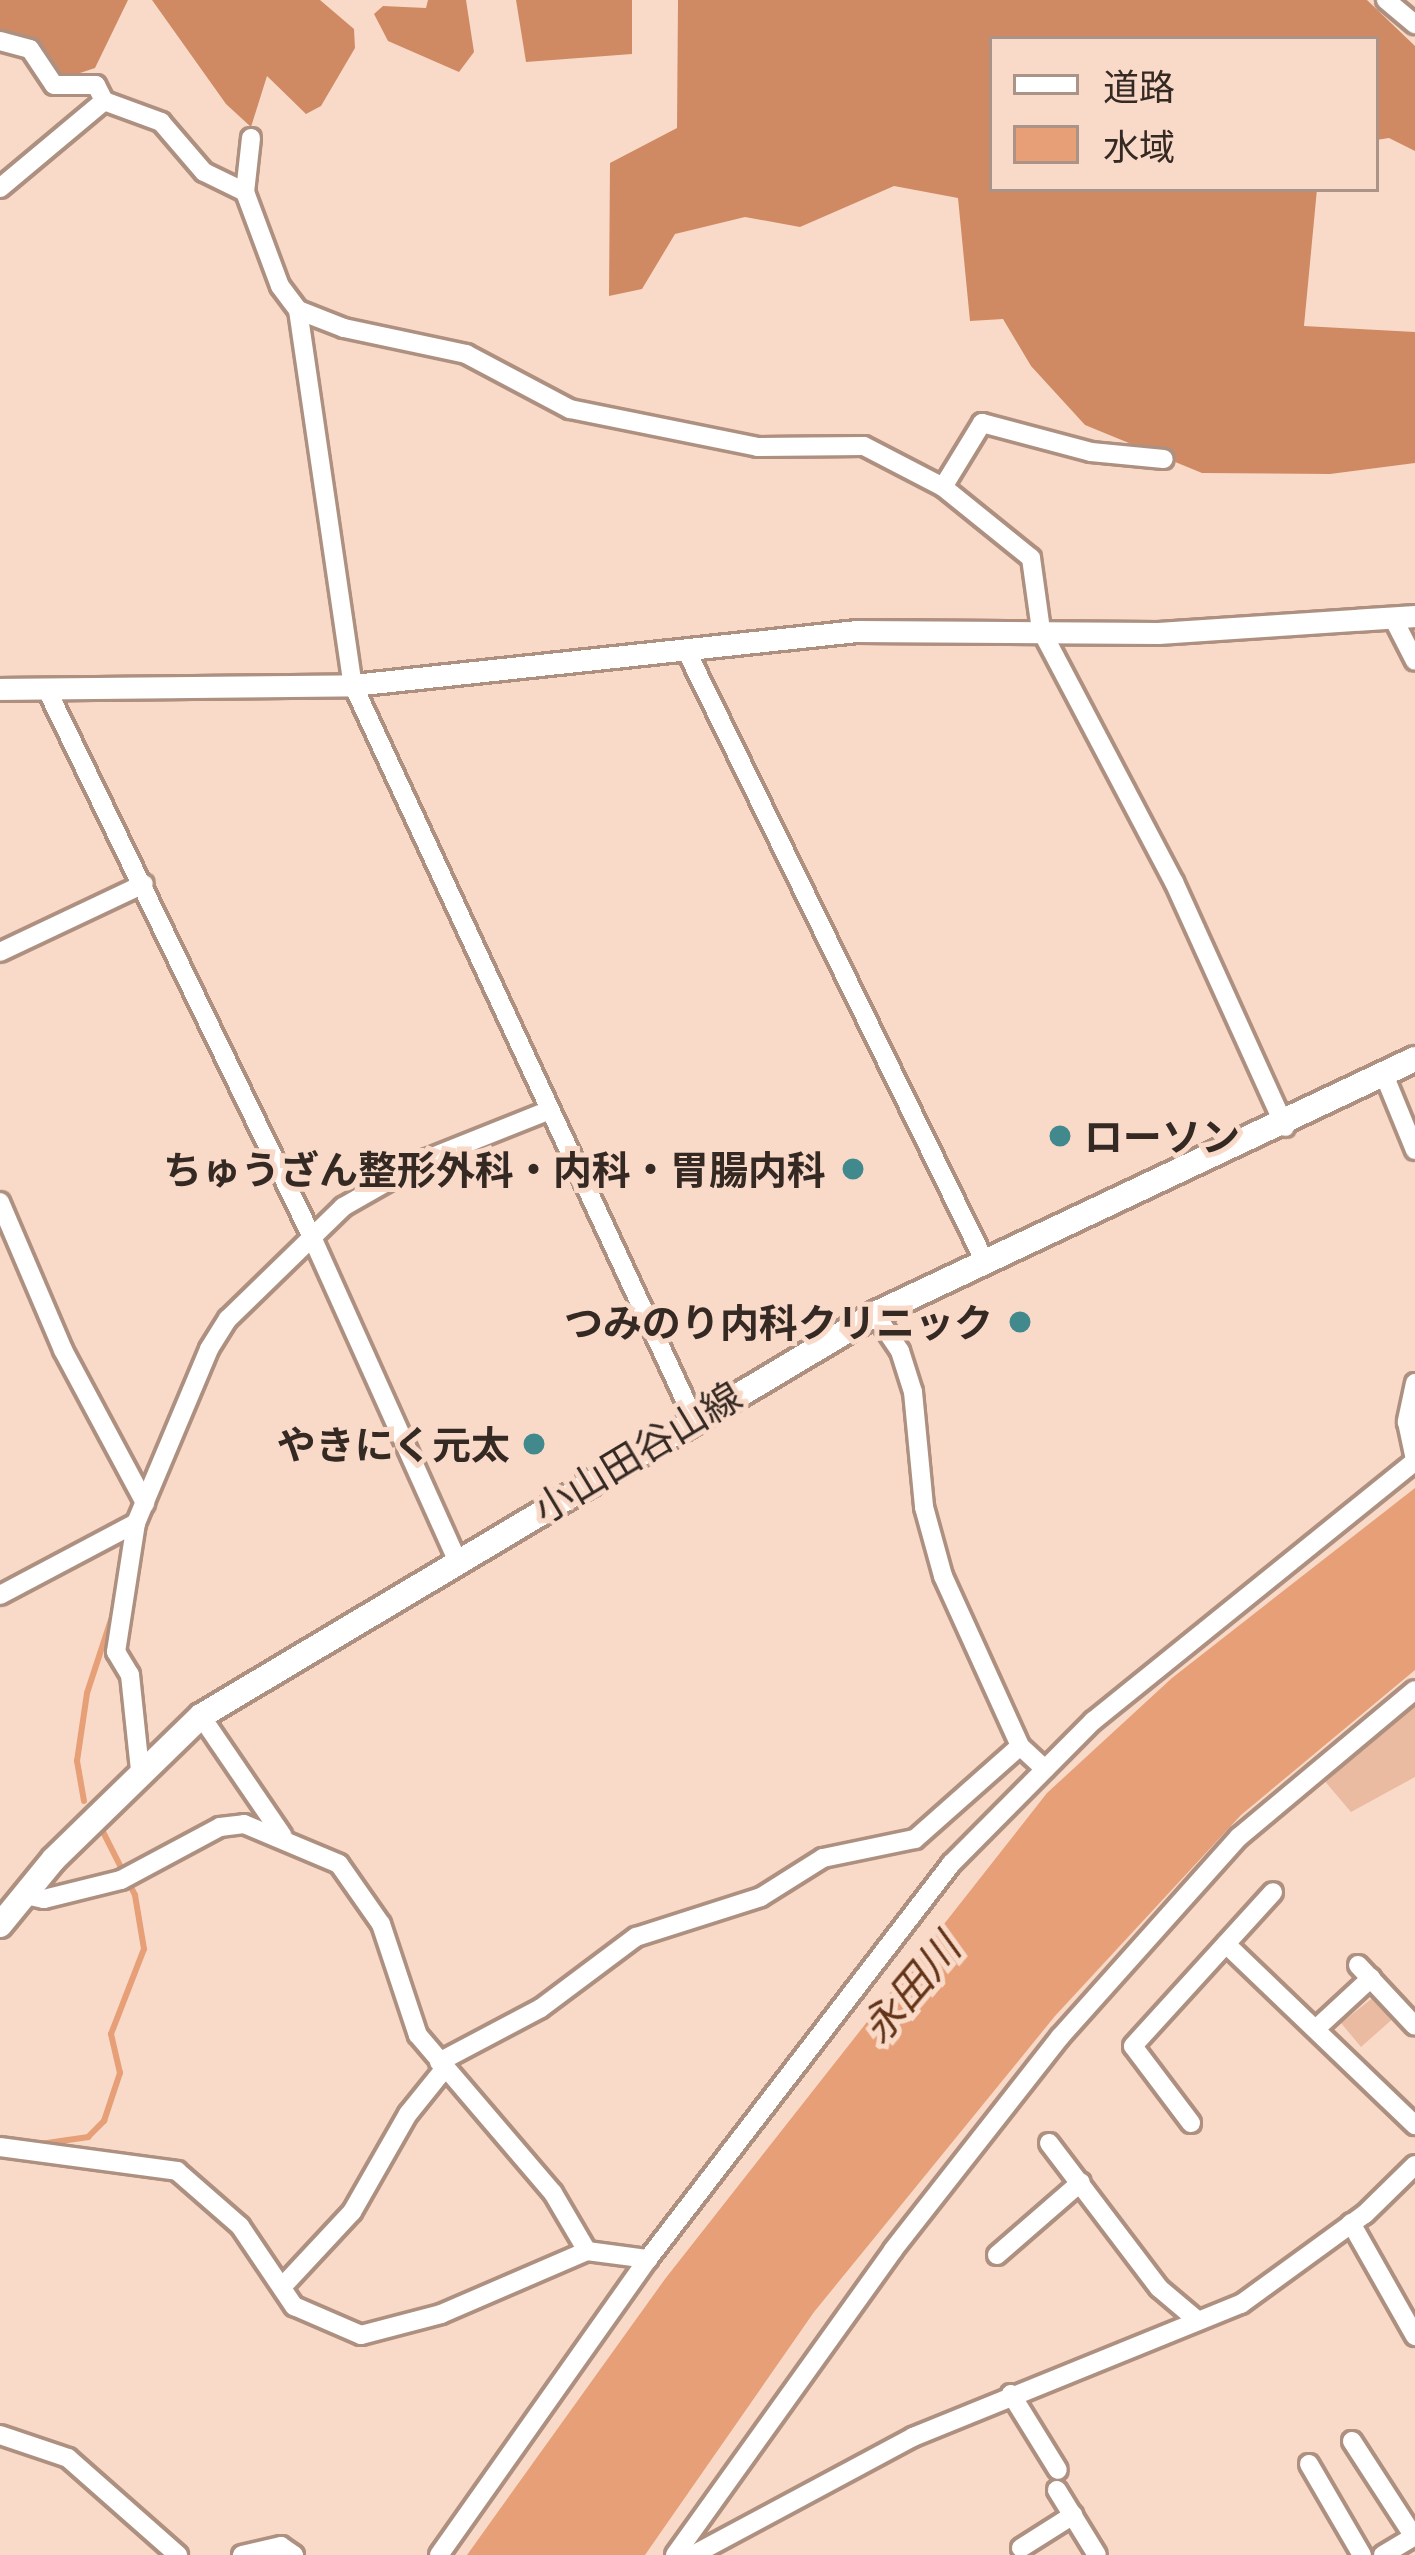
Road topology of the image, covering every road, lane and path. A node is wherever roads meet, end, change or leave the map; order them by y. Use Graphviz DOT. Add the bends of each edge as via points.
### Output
graph roads {
  1 [pos="1386,0"];
  2 [pos="1415,25"];
  3 [pos="0,41"];
  4 [pos="104,101"];
  5 [pos="251,138"];
  6 [pos="0,188"];
  7 [pos="245,192"];
  8 [pos="298,310"];
  9 [pos="1164,460"];
  10 [pos="944,488"];
  11 [pos="1404,617"];
  12 [pos="1041,631"];
  13 [pos="686,650"];
  14 [pos="1415,661"];
  15 [pos="353,685"];
  16 [pos="0,689"];
  17 [pos="48,692"];
  18 [pos="144,884"];
  19 [pos="0,952"];
  20 [pos="1415,1059"];
  21 [pos="1385,1077"];
  22 [pos="550,1110"];
  23 [pos="1285,1126"];
  24 [pos="1415,1150"];
  25 [pos="0,1202"];
  26 [pos="311,1235"];
  27 [pos="984,1260"];
  28 [pos="875,1314"];
  29 [pos="1415,1383"];
  30 [pos="693,1417"];
  31 [pos="1415,1461"];
  32 [pos="146,1503"];
  33 [pos="136,1523"];
  34 [pos="457,1560"];
  35 [pos="0,1595"];
  36 [pos="1415,1690"];
  37 [pos="201,1716"];
  38 [pos="1020,1746"];
  39 [pos="1045,1769"];
  40 [pos="140,1770"];
  41 [pos="283,1836"];
  42 [pos="1273,1892"];
  43 [pos="26,1895"];
  44 [pos="0,1924"];
  45 [pos="1226,1943"];
  46 [pos="1319,2026"];
  47 [pos="1415,2026"];
  48 [pos="442,2065"];
  49 [pos="1191,2123"];
  50 [pos="1415,2126"];
  51 [pos="1049,2143"];
  52 [pos="0,2147"];
  53 [pos="1415,2165"];
  54 [pos="1081,2182"];
  55 [pos="1351,2223"];
  56 [pos="586,2251"];
  57 [pos="997,2255"];
  58 [pos="649,2259"];
  59 [pos="282,2288"];
  60 [pos="1198,2321"];
  61 [pos="1415,2336"];
  62 [pos="1011,2394"];
  63 [pos="0,2435"];
  64 [pos="1352,2441"];
  65 [pos="1309,2464"];
  66 [pos="1073,2515"];
  67 [pos="1415,2536"];
  68 [pos="1022,2548"];
  69 [pos="178,2555"];
  70 [pos="242,2555"];
  71 [pos="294,2555"];
  72 [pos="439,2555"];
  73 [pos="674,2555"];
  74 [pos="694,2555"];
  75 [pos="1097,2555"];
  76 [pos="1362,2555"];
  77 [pos="1383,2555"];
  1 -- 2 [label="street"];
  3 -- 4 [label="street" via="31,49 54,85 96,85"];
  4 -- 6 [label="street"];
  4 -- 7 [label="street" via="161,122 204,172"];
  5 -- 7 [label="street"];
  7 -- 8 [label="street" via="280,286"];
  8 -- 10 [label="street" via="471,356 570,410 758,447 864,446"];
  8 -- 15 [label="street"];
  9 -- 10 [label="street" via="1090,452 982,424"];
  10 -- 12 [label="street" via="1031,558"];
  11 -- 12 [label="street" via="1244,631"];
  11 -- 14 [label="street"];
  12 -- 13 [label="street" via="857,631"];
  12 -- 23 [label="street" via="1174,882"];
  13 -- 15 [label="street"];
  13 -- 27 [label="street"];
  15 -- 17 [label="street"];
  15 -- 22 [label="street"];
  16 -- 17 [label="street"];
  17 -- 18 [label="street"];
  18 -- 19 [label="street"];
  18 -- 26 [label="street"];
  20 -- 21 [label="main road, 小山田谷山線"];
  21 -- 23 [label="main road, 小山田谷山線"];
  21 -- 24 [label="street"];
  22 -- 26 [label="street" via="379,1184"];
  22 -- 30 [label="street"];
  23 -- 27 [label="main road, 小山田谷山線"];
  25 -- 32 [label="street" via="63,1351"];
  26 -- 32 [label="street" via="209,1349"];
  26 -- 34 [label="street"];
  27 -- 28 [label="main road, 小山田谷山線"];
  28 -- 30 [label="main road, 小山田谷山線"];
  28 -- 38 [label="street" via="914,1392 932,1546"];
  29 -- 31 [label="street" via="1407,1422"];
  30 -- 34 [label="main road, 小山田谷山線"];
  31 -- 39 [label="street" via="1214,1619"];
  32 -- 33 [label="street"];
  33 -- 35 [label="street"];
  33 -- 40 [label="street" via="116,1652 130,1675"];
  34 -- 37 [label="main road, 小山田谷山線"];
  36 -- 73 [label="street" via="1239,1837 1060,2037 893,2250"];
  37 -- 40 [label="main road, 小山田谷山線"];
  37 -- 41 [label="street"];
  38 -- 39 [label="street"];
  38 -- 48 [label="street" via="931,1831 824,1858 760,1897 636,1937 541,2008"];
  39 -- 58 [label="street" via="890,1937"];
  40 -- 43 [label="main road, 小山田谷山線"];
  41 -- 43 [label="street" via="244,1824 220,1827 129,1877 44,1899"];
  41 -- 48 [label="street" via="339,1864 366,1892 418,2035"];
  42 -- 45 [label="street"];
  43 -- 44 [label="main road, 小山田谷山線"];
  45 -- 46 [label="street"];
  45 -- 49 [label="street" via="1133,2046"];
  46 -- 47 [label="street" via="1365,1971"];
  46 -- 50 [label="street"];
  48 -- 56 [label="street" via="553,2193"];
  48 -- 59 [label="street" via="352,2212"];
  51 -- 54 [label="street"];
  52 -- 59 [label="street" via="177,2170 240,2226"];
  53 -- 55 [label="street"];
  54 -- 57 [label="street"];
  54 -- 60 [label="street" via="1159,2288"];
  55 -- 60 [label="street" via="1241,2304"];
  55 -- 61 [label="street"];
  56 -- 58 [label="street"];
  56 -- 59 [label="street" via="386,2332 361,2335 314,2321"];
  58 -- 72 [label="street"];
  60 -- 62 [label="street"];
  62 -- 66 [label="street"];
  62 -- 74 [label="street" via="913,2437"];
  63 -- 69 [label="street" via="68,2458"];
  64 -- 67 [label="street"];
  65 -- 76 [label="street"];
  66 -- 68 [label="street"];
  66 -- 75 [label="street"];
  67 -- 77 [label="street"];
  70 -- 71 [label="street" via="281,2546"];
}
